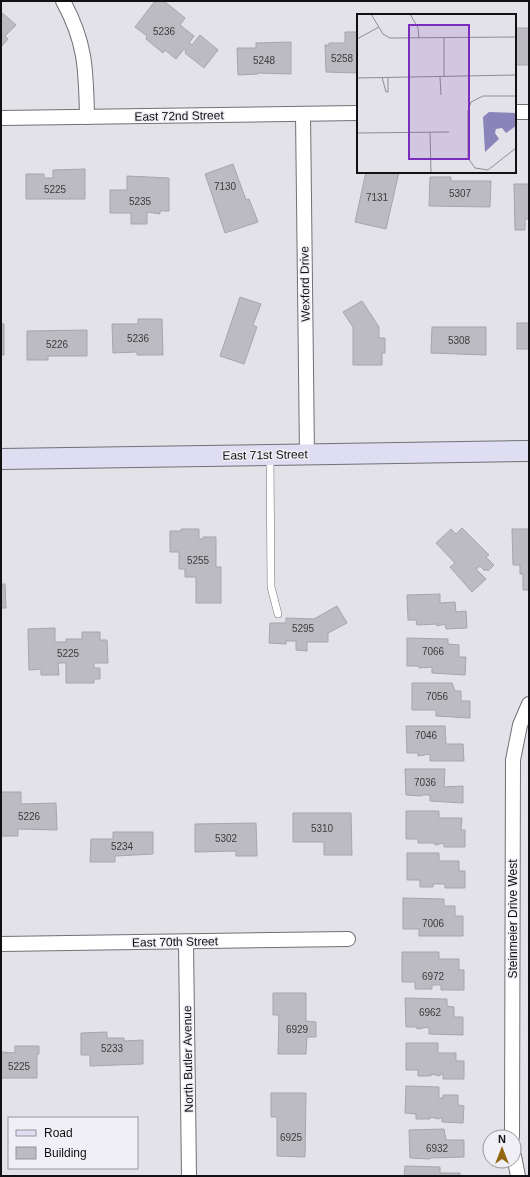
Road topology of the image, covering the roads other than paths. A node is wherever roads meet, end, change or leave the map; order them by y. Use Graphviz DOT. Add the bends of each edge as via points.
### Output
graph roads {
  1 [pos="63,1"];
  2 [pos="516,112"];
  3 [pos="529,112"];
  4 [pos="357,113"];
  5 [pos="303,114"];
  6 [pos="87,117"];
  7 [pos="1,118"];
  8 [pos="529,451"];
  9 [pos="270,455"];
  10 [pos="307,455"];
  11 [pos="1,458"];
  12 [pos="278,614"];
  13 [pos="529,704"];
  14 [pos="348,939"];
  15 [pos="186,942"];
  16 [pos="1,944"];
  17 [pos="512,1129"];
  18 [pos="189,1176"];
  1 -- 6 [label="street" via="78,31 83,49"];
  2 -- 3 [label="street"];
  4 -- 5 [label="street, East 72nd Street"];
  5 -- 6 [label="street, East 72nd Street"];
  5 -- 10 [label="street, Wexford Drive"];
  6 -- 7 [label="street, East 72nd Street"];
  8 -- 10 [label="main road, East 71st Street"];
  9 -- 10 [label="main road, East 71st Street"];
  9 -- 11 [label="main road, East 71st Street"];
  9 -- 12 [label="lane" via="271,587"];
  13 -- 17 [label="street, Steinmeier Drive West" via="520,725 513,760"];
  14 -- 15 [label="street, East 70th Street"];
  15 -- 16 [label="street, East 70th Street"];
  15 -- 18 [label="street, North Butler Avenue"];
}
